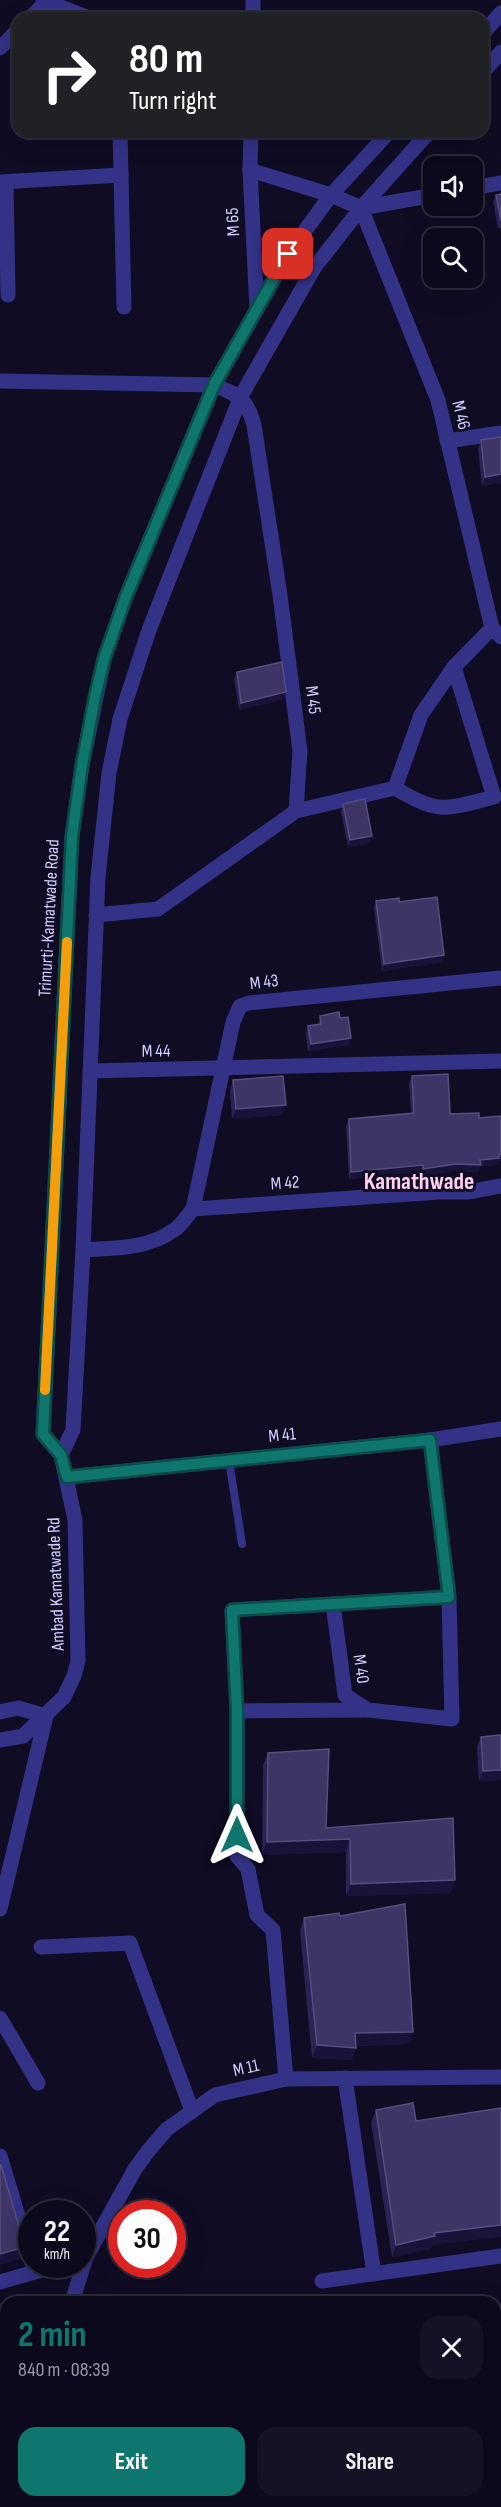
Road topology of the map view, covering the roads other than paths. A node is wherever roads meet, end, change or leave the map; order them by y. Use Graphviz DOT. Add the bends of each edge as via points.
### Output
graph roads {
  1 [pos="44,1"];
  2 [pos="73,12"];
  3 [pos="501,13"];
  4 [pos="489,26"];
  5 [pos="12,36"];
  6 [pos="0,48"];
  7 [pos="501,52"];
  8 [pos="489,65"];
  9 [pos="120,138"];
  10 [pos="251,138"];
  11 [pos="383,138"];
  12 [pos="424,138"];
  13 [pos="250,170"];
  14 [pos="121,175"];
  15 [pos="3,182"];
  16 [pos="501,183"];
  17 [pos="483,186"];
  18 [pos="331,195"];
  19 [pos="423,197"];
  20 [pos="361,208"];
  21 [pos="8,296"];
  22 [pos="124,307"];
  23 [pos="257,310"];
  24 [pos="0,381"];
  25 [pos="214,385"];
  26 [pos="241,396"];
  27 [pos="501,433"];
  28 [pos="447,441"];
  29 [pos="497,633"];
  30 [pos="454,667"];
  31 [pos="395,788"];
  32 [pos="296,811"];
  33 [pos="96,915"];
  34 [pos="501,978"];
  35 [pos="501,1061"];
  36 [pos="222,1069"];
  37 [pos="90,1071"];
  38 [pos="501,1186"];
  39 [pos="193,1209"];
  40 [pos="83,1250"];
  41 [pos="501,1429"];
  42 [pos="430,1440"];
  43 [pos="61,1455"];
  44 [pos="229,1460"];
  45 [pos="67,1477"];
  46 [pos="242,1544"];
  47 [pos="449,1597"];
  48 [pos="333,1604"];
  49 [pos="368,1710"];
  50 [pos="237,1711"];
  51 [pos="0,1712"];
  52 [pos="46,1716"];
  53 [pos="0,1740"];
  54 [pos="0,1909"];
  55 [pos="41,1947"];
  56 [pos="0,2018"];
  57 [pos="501,2077"];
  58 [pos="345,2078"];
  59 [pos="286,2079"];
  60 [pos="38,2083"];
  61 [pos="192,2111"];
  62 [pos="0,2156"];
  63 [pos="18,2217"];
  64 [pos="96,2236"];
  65 [pos="501,2256"];
  66 [pos="18,2274"];
  67 [pos="374,2274"];
  68 [pos="78,2278"];
  69 [pos="322,2281"];
  70 [pos="0,2282"];
  71 [pos="74,2296"];
  1 -- 2 [label="street"];
  3 -- 4 [label="street"];
  5 -- 6 [label="street"];
  7 -- 8 [label="street"];
  9 -- 14 [label="street"];
  10 -- 13 [label="street, M 65"];
  11 -- 18 [label="street, Trimurti-Kamatwade Road"];
  12 -- 20 [label="street"];
  13 -- 18 [label="street"];
  13 -- 23 [label="street, M 65"];
  14 -- 15 [label="street"];
  14 -- 22 [label="street"];
  15 -- 21 [label="street"];
  16 -- 17 [label="street"];
  18 -- 20 [label="street"];
  18 -- 23 [label="street, Trimurti-Kamatwade Road" via="288,254"];
  19 -- 20 [label="street"];
  20 -- 26 [label="street" via="314,268"];
  20 -- 28 [label="street, M 46" via="438,400"];
  23 -- 25 [label="street, Trimurti-Kamatwade Road"];
  24 -- 25 [label="street"];
  25 -- 26 [label="street"];
  25 -- 43 [label="street, Trimurti-Kamatwade Road" via="104,659 82,765 72,836 43,1434"];
  26 -- 32 [label="street, M 45" via="254,425 281,606 300,751"];
  26 -- 33 [label="street" via="146,638 120,719 104,808"];
  27 -- 28 [label="street"];
  28 -- 29 [label="street, M 46"];
  29 -- 30 [label="street"];
  30 -- 31 [label="street" via="421,715"];
  30 -- 31 [label="street" via="494,797 446,809 417,802"];
  31 -- 32 [label="street"];
  32 -- 33 [label="street" via="158,909"];
  33 -- 37 [label="street"];
  34 -- 36 [label="street, M 43" via="240,1006 235,1012"];
  35 -- 36 [label="street, M 44"];
  36 -- 37 [label="street, M 44"];
  36 -- 39 [label="street, M 43"];
  37 -- 40 [label="street"];
  38 -- 39 [label="street, M 42" via="468,1192"];
  39 -- 40 [label="street" via="176,1230 156,1240 127,1248"];
  40 -- 43 [label="street" via="73,1430"];
  41 -- 42 [label="street, M 41"];
  42 -- 44 [label="street, M 41"];
  42 -- 47 [label="street"];
  43 -- 45 [label="street, Ambad Kamatwade Rd"];
  44 -- 45 [label="street, M 41"];
  44 -- 46 [label="lane"];
  45 -- 52 [label="street, Ambad Kamatwade Rd" via="75,1520 78,1661 70,1688"];
  47 -- 48 [label="street"];
  47 -- 49 [label="street" via="452,1719"];
  48 -- 49 [label="street, M 40" via="345,1695"];
  48 -- 50 [label="street" via="232,1610"];
  49 -- 50 [label="street"];
  50 -- 59 [label="street" via="237,1856 248,1869 257,1915 273,1930"];
  51 -- 52 [label="street" via="18,1708"];
  52 -- 53 [label="street, Ambad Kamatwade Rd" via="23,1736"];
  52 -- 54 [label="street"];
  55 -- 61 [label="street" via="130,1943"];
  56 -- 60 [label="street"];
  57 -- 58 [label="street, M 11"];
  58 -- 59 [label="street, M 11"];
  58 -- 67 [label="street"];
  59 -- 61 [label="street, M 11" via="215,2095"];
  61 -- 64 [label="street, M 11" via="167,2129 148,2151"];
  62 -- 63 [label="street"];
  65 -- 67 [label="street"];
  66 -- 70 [label="street"];
  67 -- 69 [label="street"];
  68 -- 71 [label="street, M 11"];
}
